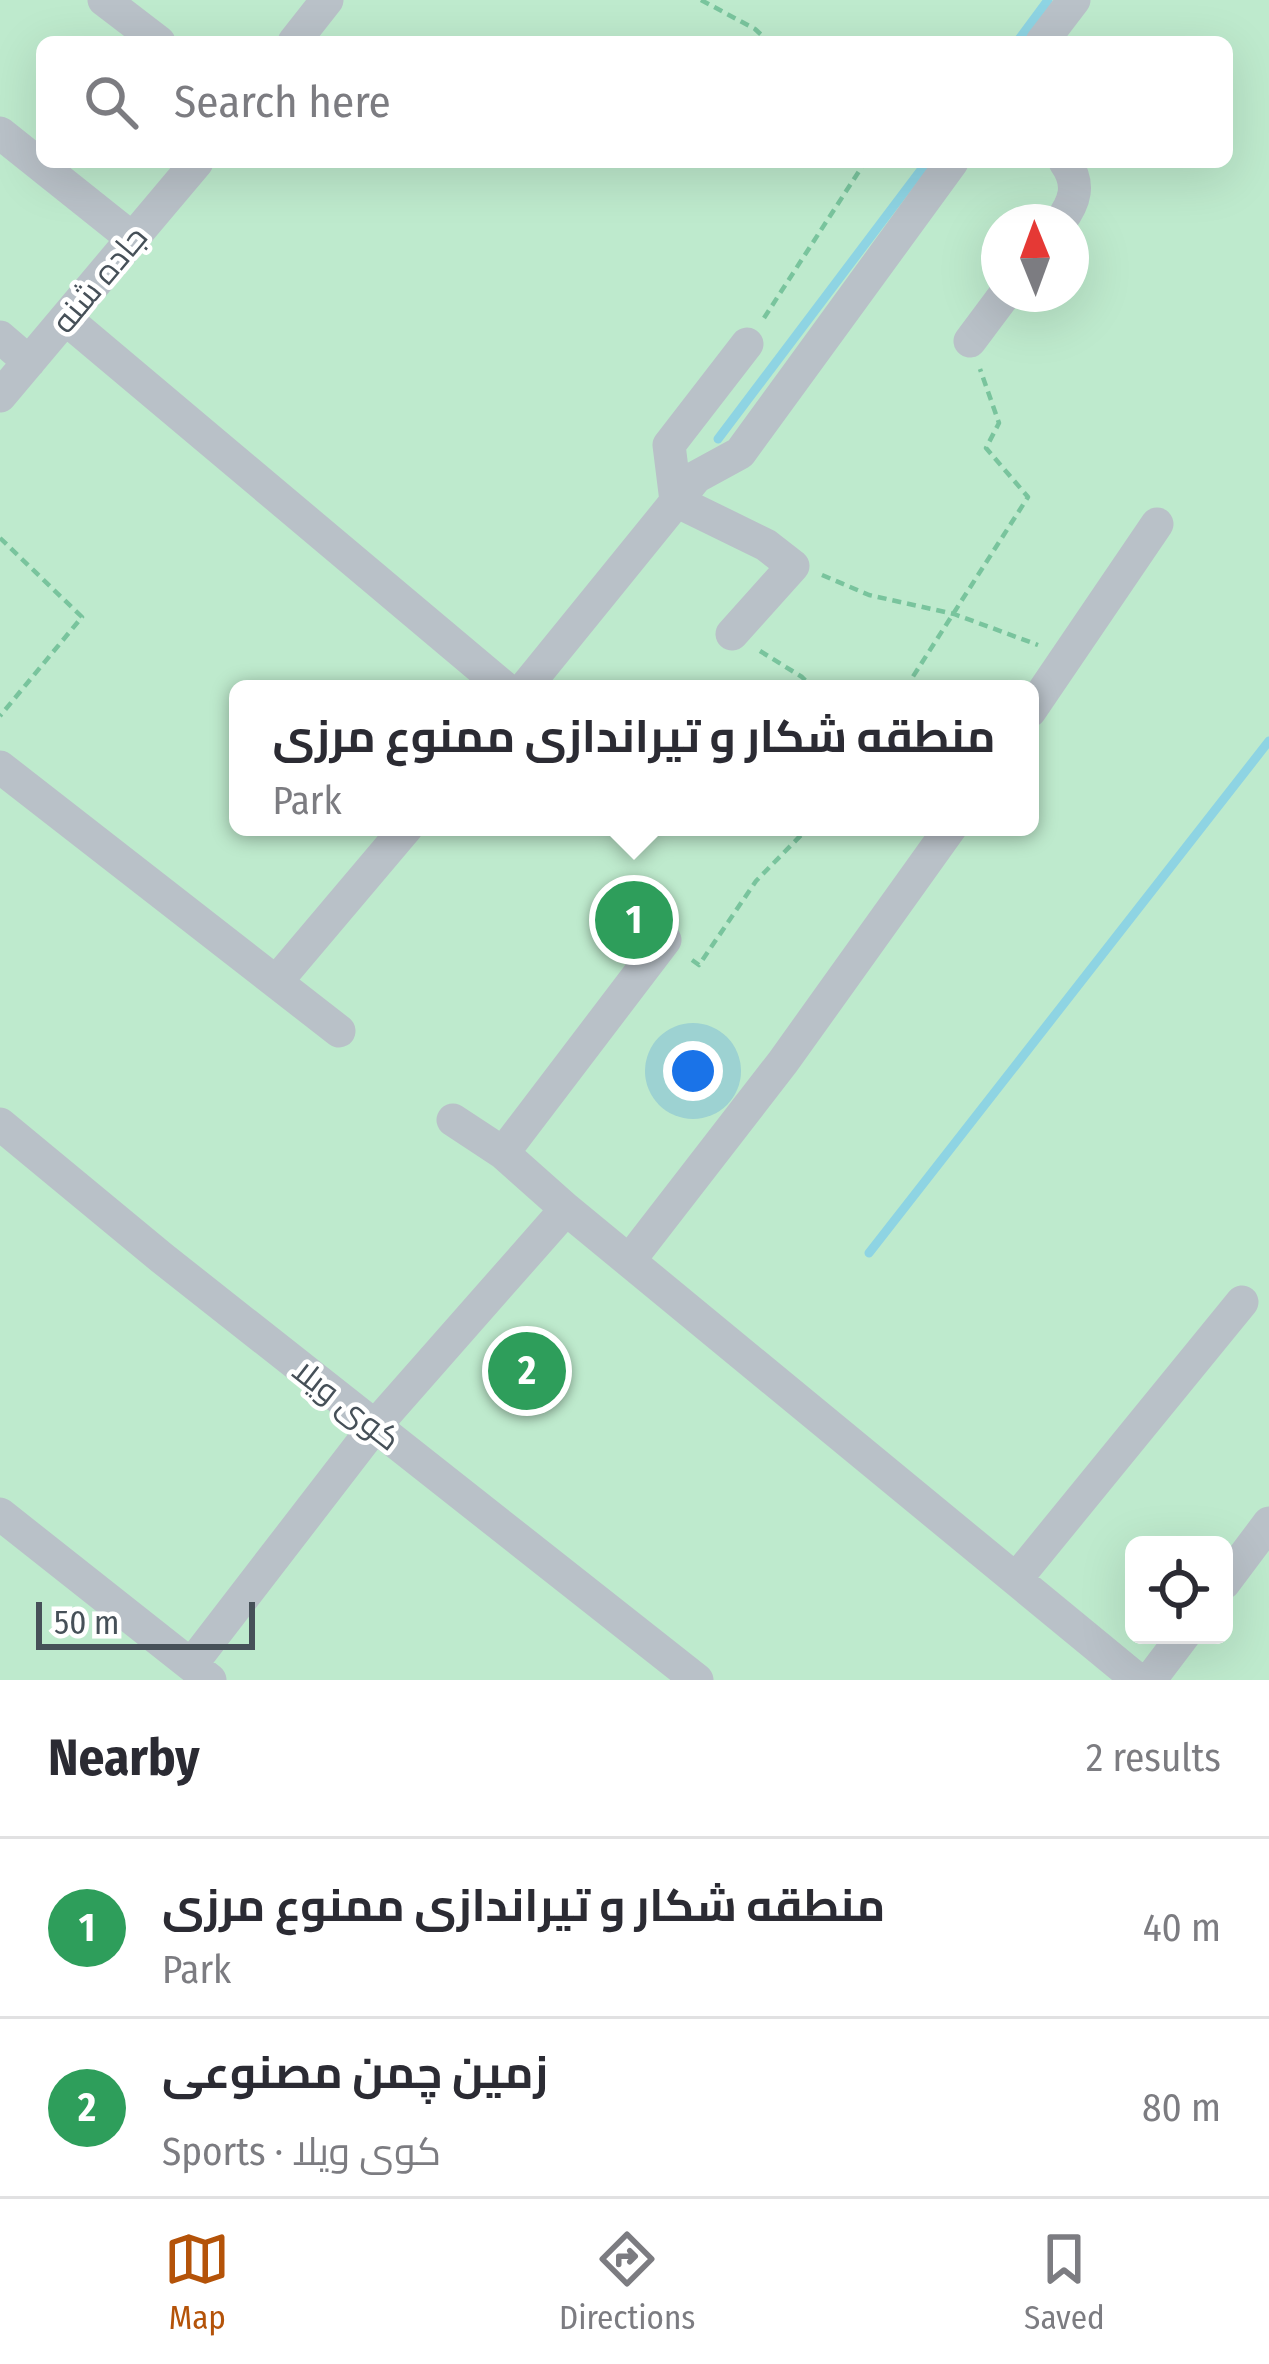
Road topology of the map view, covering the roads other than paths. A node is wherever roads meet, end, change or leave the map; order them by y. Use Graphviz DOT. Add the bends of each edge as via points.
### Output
graph roads {
  1 [pos="104,0"];
  2 [pos="327,0"];
  3 [pos="1074,0"];
  4 [pos="151,36"];
  5 [pos="299,36"];
  6 [pos="1047,36"];
  7 [pos="0,133"];
  8 [pos="36,162"];
  9 [pos="44,168"];
  10 [pos="192,168"];
  11 [pos="948,168"];
  12 [pos="1070,168"];
  13 [pos="1073,204"];
  14 [pos="133,239"];
  15 [pos="992,312"];
  16 [pos="66,319"];
  17 [pos="0,337"];
  18 [pos="970,341"];
  19 [pos="747,344"];
  20 [pos="29,362"];
  21 [pos="0,396"];
  22 [pos="676,501"];
  23 [pos="1156,524"];
  24 [pos="732,634"];
  25 [pos="495,680"];
  26 [pos="531,680"];
  27 [pos="1039,698"];
  28 [pos="0,767"];
  29 [pos="399,836"];
  30 [pos="945,836"];
  31 [pos="664,940"];
  32 [pos="276,982"];
  33 [pos="339,1031"];
  34 [pos="453,1120"];
  35 [pos="0,1124"];
  36 [pos="503,1153"];
  37 [pos="566,1209"];
  38 [pos="629,1261"];
  39 [pos="1242,1302"];
  40 [pos="375,1426"];
  41 [pos="0,1514"];
  42 [pos="1269,1523"];
  43 [pos="1233,1570"];
  44 [pos="1016,1580"];
  45 [pos="1177,1644"];
  46 [pos="201,1672"];
  47 [pos="697,1680"];
  48 [pos="1138,1680"];
  49 [pos="1150,1680"];
  1 -- 4 [label="street"];
  2 -- 5 [label="street"];
  3 -- 6 [label="street"];
  7 -- 8 [label="street"];
  9 -- 14 [label="street"];
  10 -- 14 [label="street, جاده شنه"];
  11 -- 22 [label="street" via="740,453 696,477"];
  12 -- 13 [label="street"];
  14 -- 16 [label="street, جاده شنه"];
  15 -- 18 [label="street"];
  16 -- 20 [label="street, جاده شنه"];
  16 -- 25 [label="street"];
  17 -- 20 [label="street"];
  19 -- 22 [label="street" via="669,445"];
  20 -- 21 [label="street, جاده شنه"];
  22 -- 24 [label="street" via="793,566"];
  22 -- 26 [label="street"];
  23 -- 27 [label="street"];
  28 -- 32 [label="street"];
  29 -- 32 [label="street"];
  30 -- 38 [label="street"];
  31 -- 36 [label="street"];
  32 -- 33 [label="street"];
  34 -- 36 [label="street"];
  35 -- 40 [label="street, کوی ویلا"];
  36 -- 37 [label="street"];
  37 -- 38 [label="street"];
  37 -- 40 [label="street"];
  38 -- 44 [label="street"];
  39 -- 44 [label="street"];
  40 -- 46 [label="street"];
  40 -- 47 [label="street, کوی ویلا"];
  41 -- 46 [label="street"];
  42 -- 43 [label="street"];
  44 -- 48 [label="street"];
  45 -- 49 [label="street"];
}
